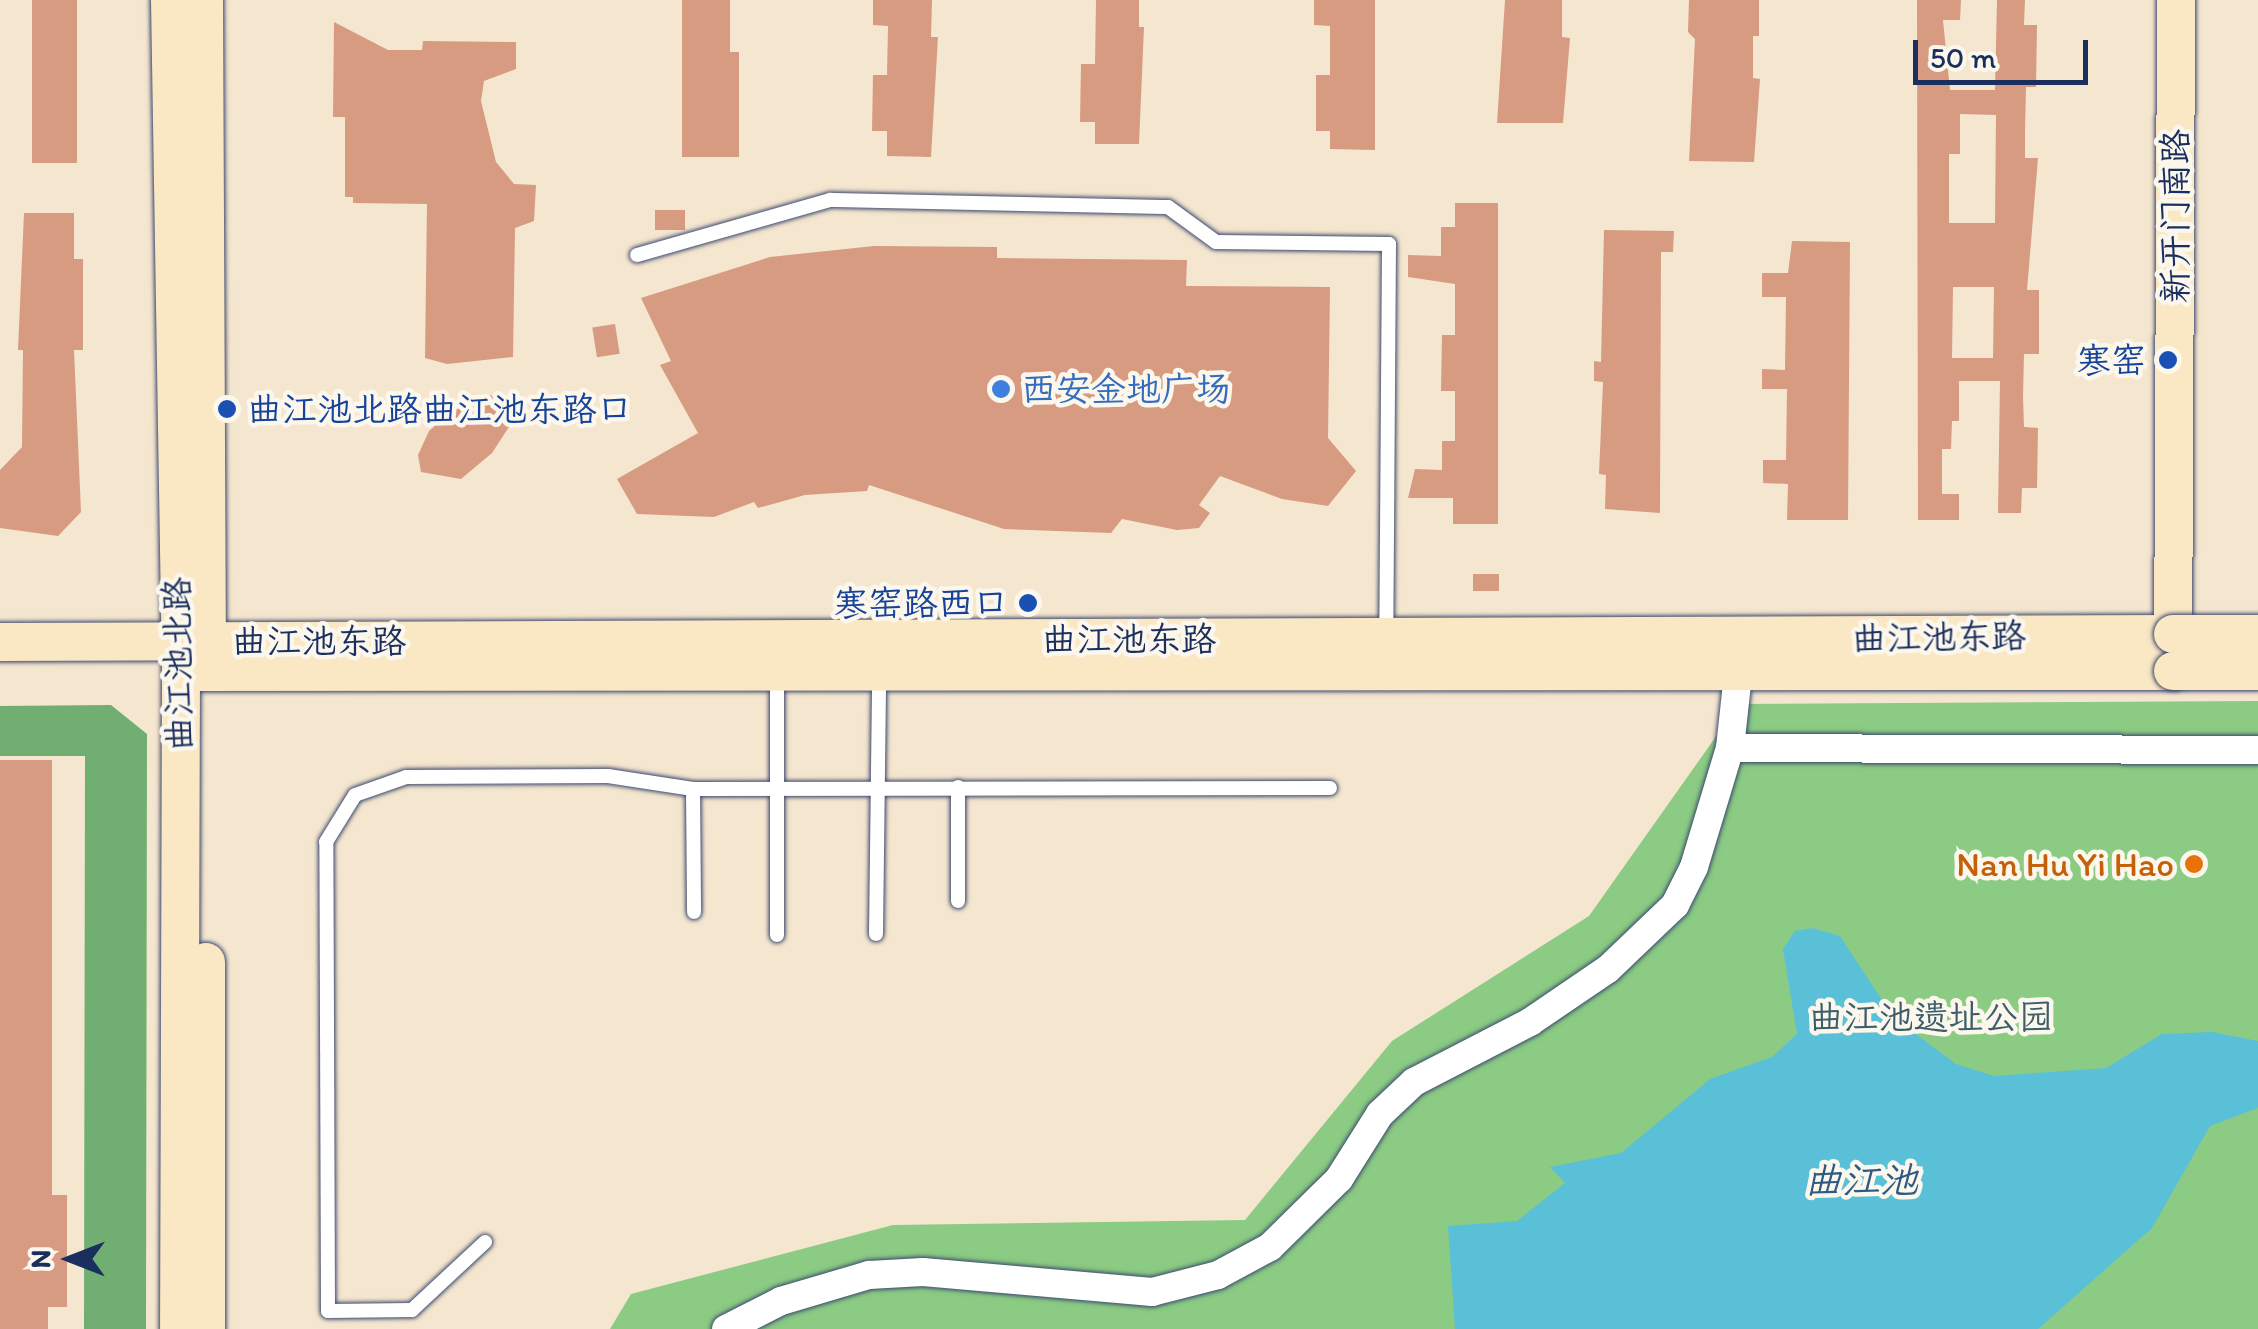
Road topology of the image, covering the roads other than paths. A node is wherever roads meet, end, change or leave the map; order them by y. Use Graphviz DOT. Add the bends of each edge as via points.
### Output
graph roads {
  1 [pos="170,0"];
  2 [pos="204,0"];
  3 [pos="2176,0"];
  4 [pos="637,255"];
  5 [pos="2258,634"];
  6 [pos="1386,639"];
  7 [pos="0,642"];
  8 [pos="2174,653"];
  9 [pos="1740,655"];
  10 [pos="194,656"];
  11 [pos="777,670"];
  12 [pos="879,670"];
  13 [pos="2258,671"];
  14 [pos="1730,748"];
  15 [pos="2258,750"];
  16 [pos="958,787"];
  17 [pos="693,788"];
  18 [pos="776,788"];
  19 [pos="877,788"];
  20 [pos="1330,788"];
  21 [pos="958,901"];
  22 [pos="694,912"];
  23 [pos="876,934"];
  24 [pos="777,935"];
  25 [pos="485,1242"];
  26 [pos="179,1329"];
  27 [pos="206,1329"];
  28 [pos="726,1329"];
  1 -- 10 [label="main road, 曲江池北路"];
  2 -- 10 [label="main road, 曲江池北路"];
  3 -- 8 [label="main road, 新开门南路"];
  4 -- 6 [label="lane" via="830,200 1168,208 1216,242 1389,244"];
  5 -- 8 [label="main road, 曲江池东路, bridge"];
  6 -- 9 [label="main road, 曲江池东路"];
  6 -- 10 [label="main road, 曲江池东路"];
  7 -- 10 [label="main road, 曲江池东路"];
  8 -- 9 [label="main road, 曲江池东路"];
  8 -- 13 [label="main road, 曲江池东路, bridge"];
  9 -- 12 [label="main road, 曲江池东路"];
  9 -- 14 [label="street"];
  10 -- 11 [label="main road, 曲江池东路"];
  10 -- 26 [label="main road, 曲江池北路"];
  10 -- 27 [label="main road, 曲江池北路"];
  11 -- 12 [label="main road, 曲江池东路"];
  11 -- 18 [label="lane"];
  12 -- 19 [label="lane"];
  14 -- 15 [label="street"];
  14 -- 28 [label="street" via="1694,868 1675,905 1643,940 1530,1022 1414,1082 1380,1114 1338,1179 1270,1246 1218,1275 1152,1292 923,1272 870,1275 781,1301"];
  16 -- 19 [label="lane"];
  16 -- 20 [label="lane"];
  16 -- 21 [label="lane"];
  17 -- 18 [label="lane"];
  17 -- 22 [label="lane"];
  17 -- 25 [label="lane" via="608,776 406,777 355,795 326,842 328,1311 412,1310"];
  18 -- 19 [label="lane"];
  18 -- 24 [label="lane"];
  19 -- 23 [label="lane"];
}
